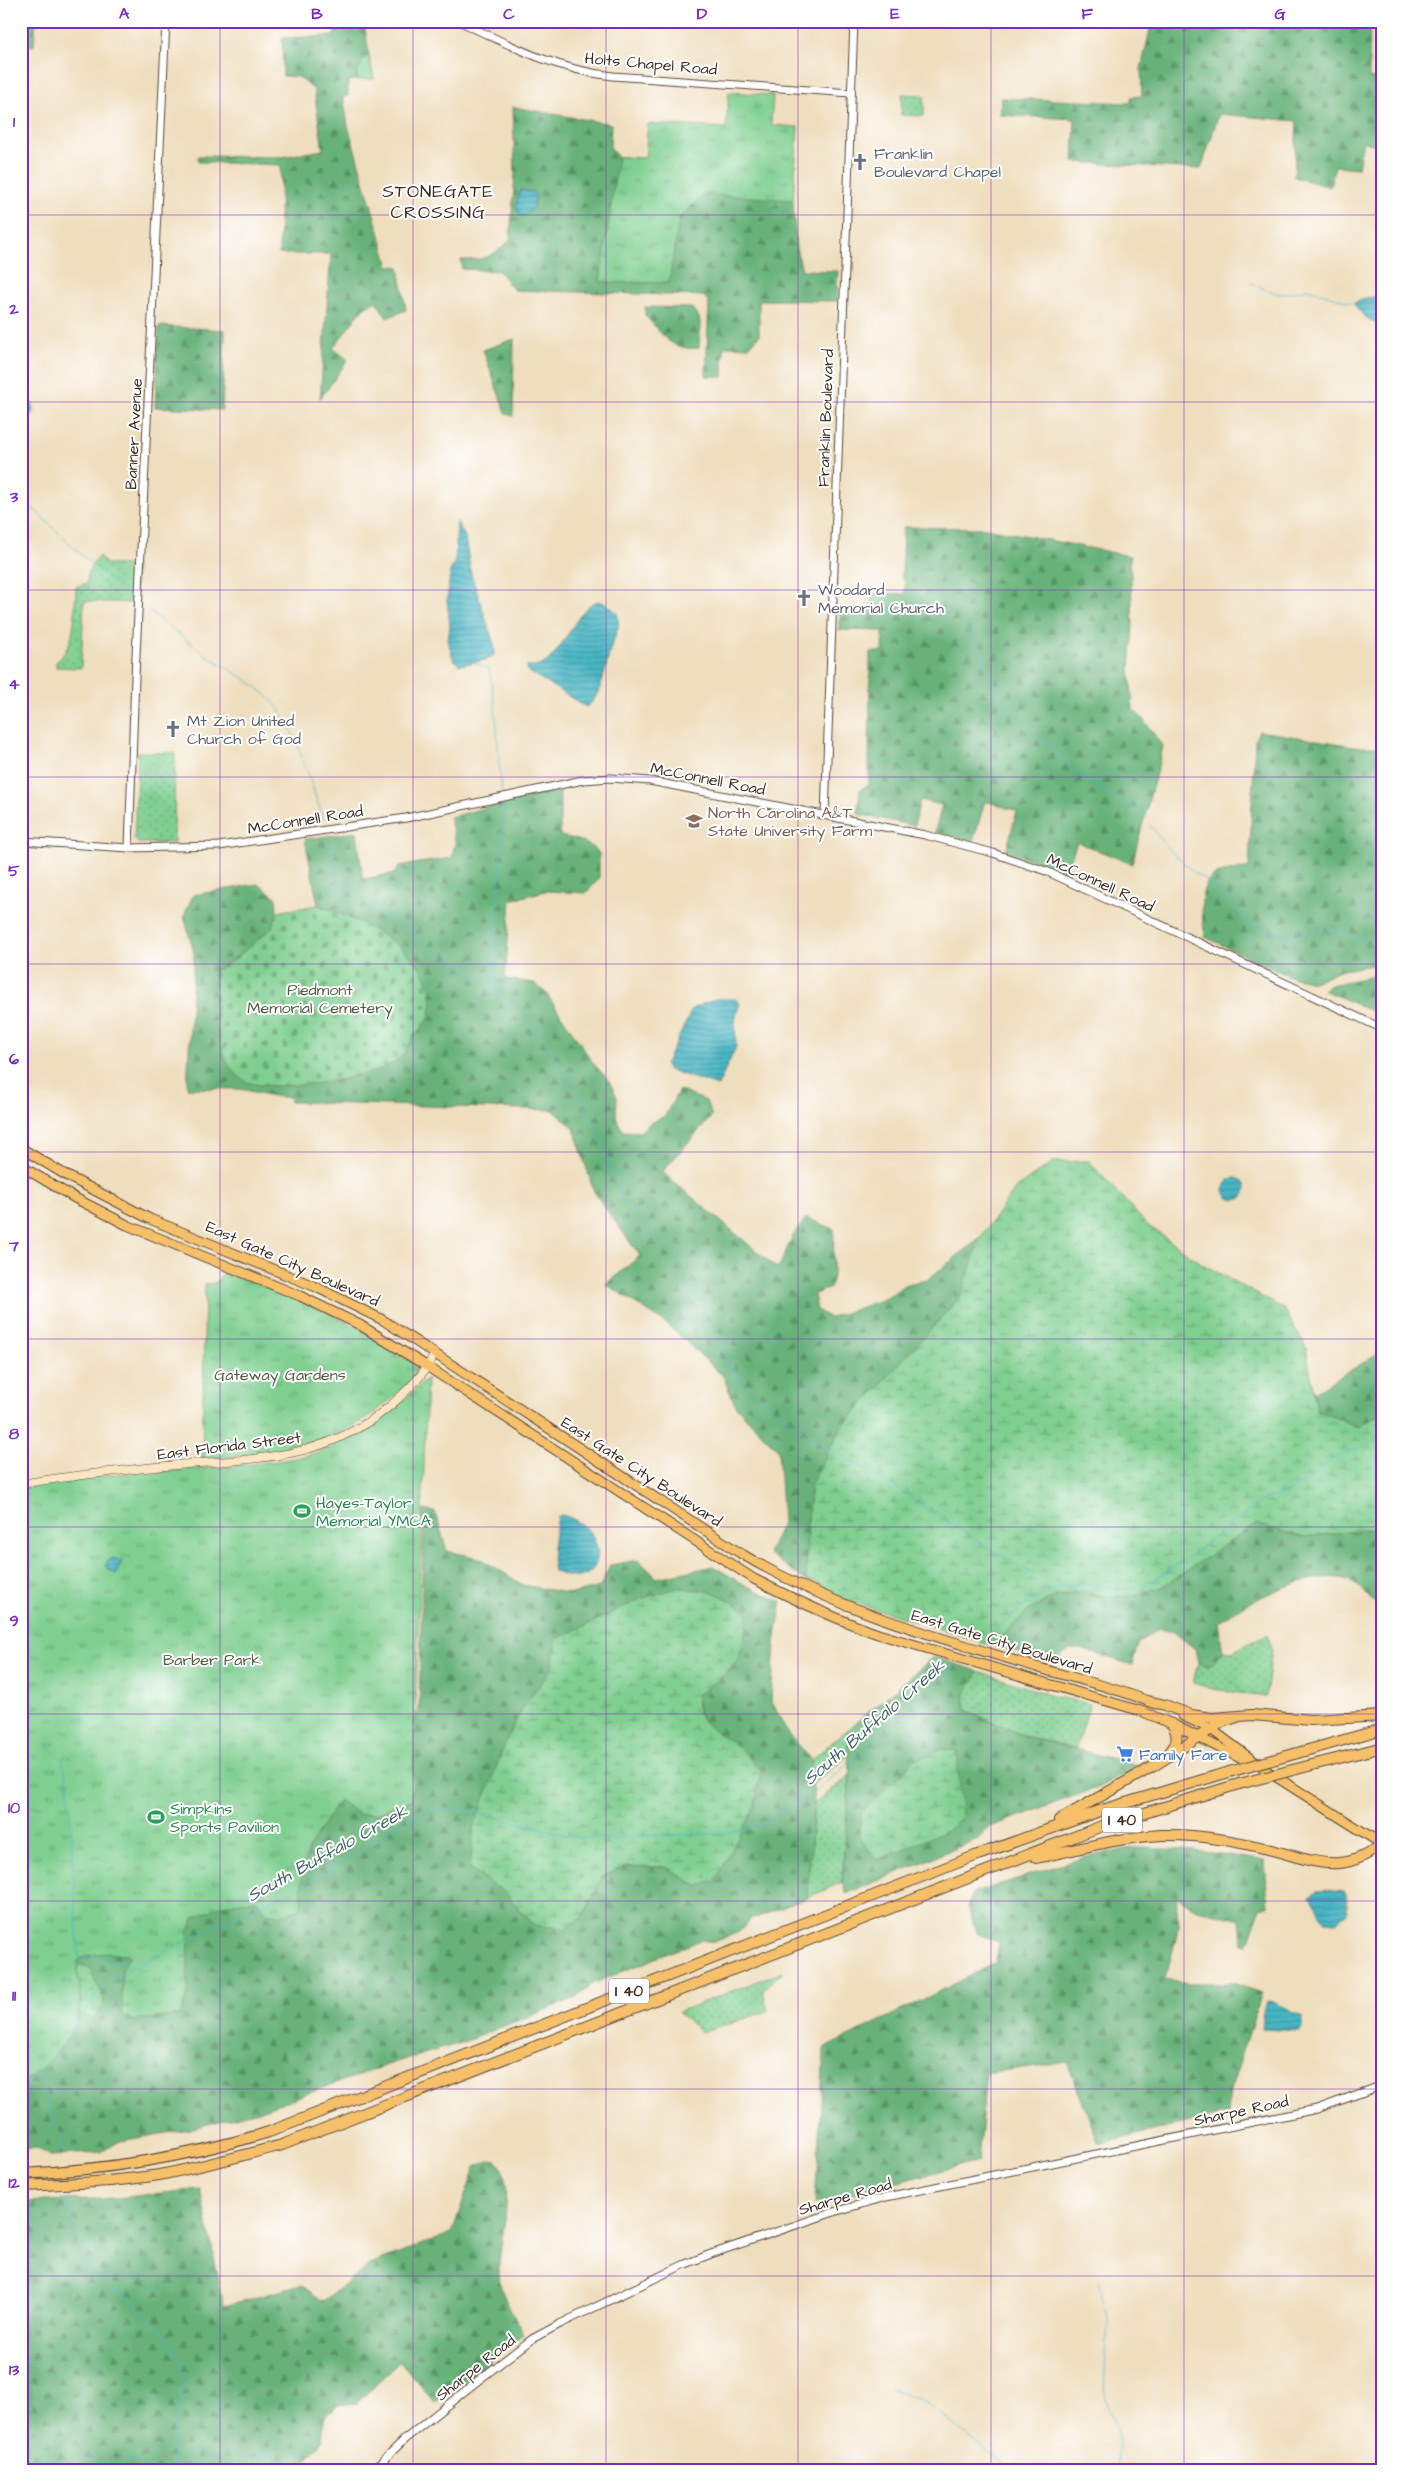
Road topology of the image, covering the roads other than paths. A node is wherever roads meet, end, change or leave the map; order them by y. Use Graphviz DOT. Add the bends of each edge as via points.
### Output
graph roads {
  1 [pos="166,21"];
  2 [pos="459,21"];
  3 [pos="854,21"];
  4 [pos="851,93"];
  5 [pos="825,815"];
  6 [pos="21,841"];
  7 [pos="129,848"];
  8 [pos="1383,1029"];
  9 [pos="21,1148"];
  10 [pos="21,1166"];
  11 [pos="284,1289"];
  12 [pos="375,1316"];
  13 [pos="435,1353"];
  14 [pos="428,1367"];
  15 [pos="21,1484"];
  16 [pos="828,1599"];
  17 [pos="821,1613"];
  18 [pos="1148,1701"];
  19 [pos="1383,1716"];
  20 [pos="1237,1717"];
  21 [pos="1172,1724"];
  22 [pos="1211,1729"];
  23 [pos="1383,1729"];
  24 [pos="1200,1737"];
  25 [pos="1383,1747"];
  26 [pos="1161,1761"];
  27 [pos="1267,1771"];
  28 [pos="1012,1842"];
  29 [pos="1382,1844"];
  30 [pos="1008,1864"];
  31 [pos="1383,2085"];
  32 [pos="21,2174"];
  33 [pos="21,2186"];
  34 [pos="373,2470"];
  1 -- 7 [label="street, Banner Avenue" via="134,677"];
  2 -- 4 [label="street, Holts Chapel Road" via="532,56 578,71"];
  3 -- 4 [label="street, Franklin Boulevard"];
  4 -- 5 [label="street, Franklin Boulevard"];
  5 -- 7 [label="street, McConnell Road" via="650,781 611,778 573,782 415,817 239,843"];
  5 -- 8 [label="street, McConnell Road" via="934,837 1046,871"];
  6 -- 7 [label="street, McConnell Road"];
  9 -- 12 [label="main road, East Gate City Boulevard" via="150,1219 307,1283"];
  10 -- 11 [label="main road, East Gate City Boulevard" via="127,1225"];
  11 -- 12 [label="main road" via="297,1284"];
  11 -- 14 [label="main road, East Gate City Boulevard" via="360,1325"];
  12 -- 13 [label="main road, East Gate City Boulevard"];
  13 -- 14 [label="main road, East Florida Street"];
  13 -- 16 [label="main road, East Gate City Boulevard" via="740,1553 782,1578"];
  14 -- 15 [label="main road, East Florida Street" via="403,1394 368,1423 318,1447 258,1459 86,1474"];
  14 -- 17 [label="main road, East Gate City Boulevard" via="754,1579"];
  16 -- 17 [label="main road"];
  16 -- 18 [label="main road, East Gate City Boulevard" via="893,1623"];
  17 -- 21 [label="main road, East Gate City Boulevard" via="985,1667 1142,1711"];
  18 -- 20 [label="highway" via="1191,1715"];
  18 -- 22 [label="main road, East Gate City Boulevard"];
  19 -- 20 [label="highway" via="1311,1720 1252,1715"];
  20 -- 22 [label="highway"];
  21 -- 24 [label="main road, East Gate City Boulevard"];
  21 -- 26 [label="highway" via="1178,1733 1177,1741"];
  22 -- 24 [label="highway"];
  22 -- 27 [label="main road, East Gate City Boulevard"];
  23 -- 28 [label="highway, I 40, bridge" via="1137,1799"];
  24 -- 26 [label="highway"];
  24 -- 27 [label="main road, East Gate City Boulevard"];
  25 -- 30 [label="highway, I 40, bridge" via="1239,1784 1102,1826"];
  26 -- 28 [label="highway" via="1092,1802"];
  27 -- 29 [label="main road, East Gate City Boulevard"];
  28 -- 32 [label="highway, I 40" via="269,2132 158,2159"];
  29 -- 30 [label="highway" via="1354,1860 1337,1864 1243,1842 1163,1835 1111,1841"];
  30 -- 33 [label="highway, I 40" via="282,2145 157,2175"];
  31 -- 34 [label="street, Sharpe Road" via="1317,2109 886,2197 711,2254 589,2309 532,2339 405,2439"];
}
